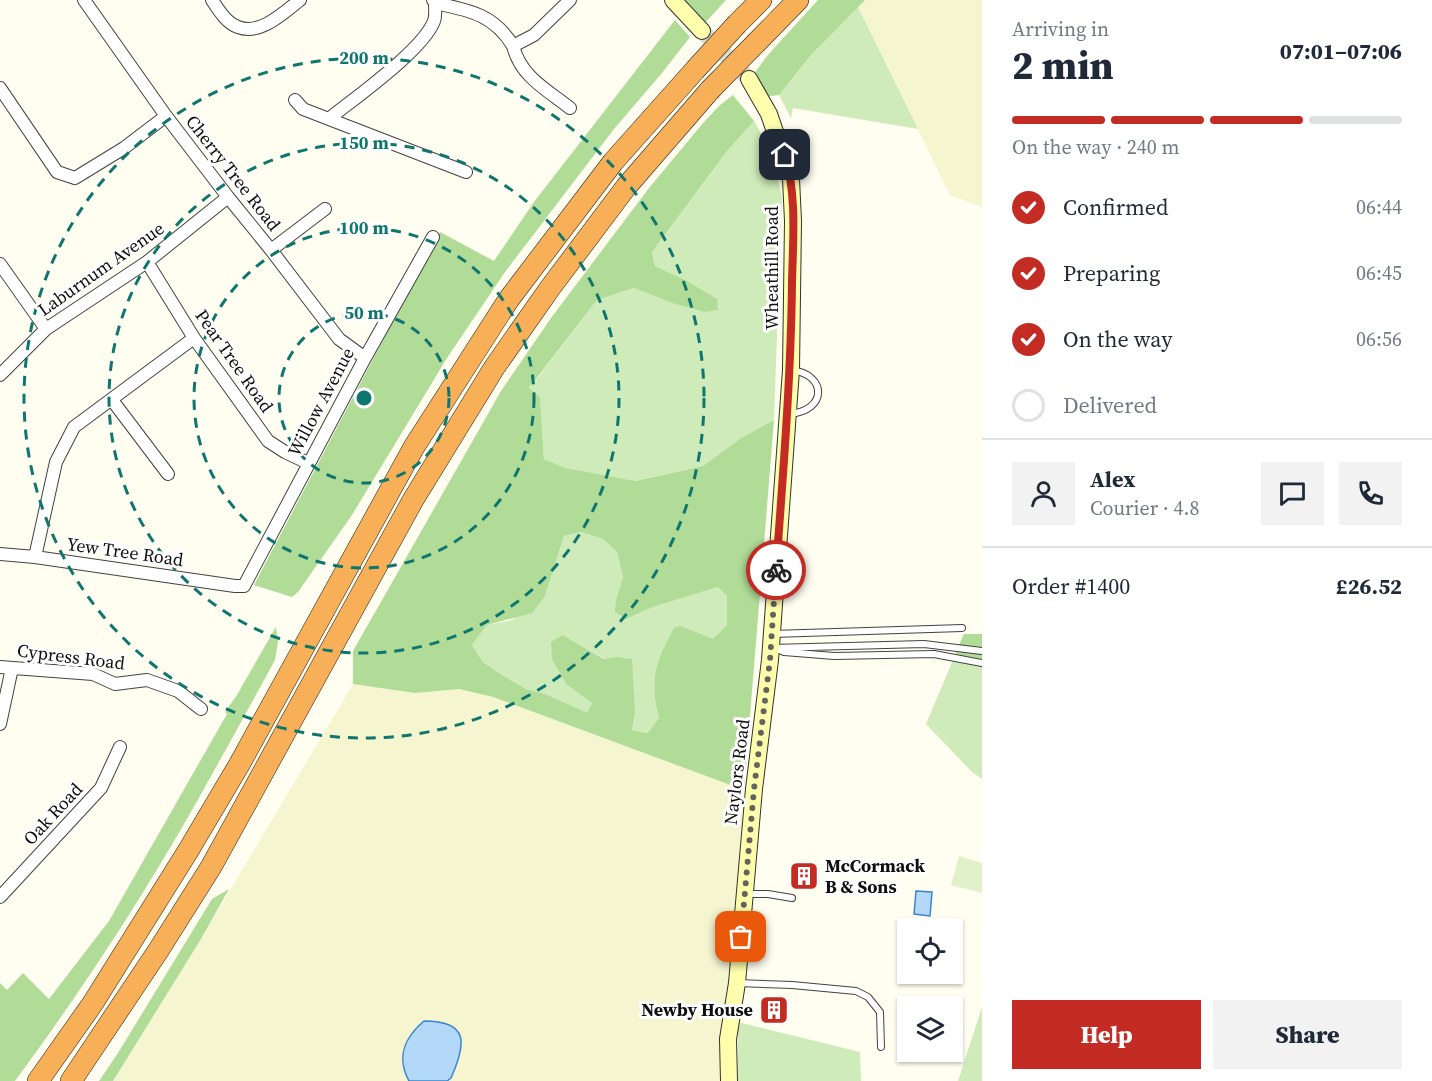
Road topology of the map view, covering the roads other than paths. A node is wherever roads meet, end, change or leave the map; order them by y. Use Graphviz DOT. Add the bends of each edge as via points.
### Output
graph roads {
  1 [pos="84,0"];
  2 [pos="212,0"];
  3 [pos="300,0"];
  4 [pos="570,0"];
  5 [pos="673,0"];
  6 [pos="761,0"];
  7 [pos="798,0"];
  8 [pos="434,1"];
  9 [pos="702,31"];
  10 [pos="513,46"];
  11 [pos="749,79"];
  12 [pos="0,88"];
  13 [pos="295,100"];
  14 [pos="570,108"];
  15 [pos="166,116"];
  16 [pos="330,118"];
  17 [pos="466,172"];
  18 [pos="228,197"];
  19 [pos="325,209"];
  20 [pos="433,237"];
  21 [pos="271,250"];
  22 [pos="147,262"];
  23 [pos="0,264"];
  24 [pos="46,329"];
  25 [pos="194,338"];
  26 [pos="364,358"];
  27 [pos="790,370"];
  28 [pos="0,375"];
  29 [pos="112,400"];
  30 [pos="787,414"];
  31 [pos="308,463"];
  32 [pos="783,467"];
  33 [pos="168,474"];
  34 [pos="0,554"];
  35 [pos="35,557"];
  36 [pos="244,586"];
  37 [pos="962,628"];
  38 [pos="772,644"];
  39 [pos="982,651"];
  40 [pos="982,663"];
  41 [pos="6,668"];
  42 [pos="201,709"];
  43 [pos="0,724"];
  44 [pos="120,747"];
  45 [pos="744,894"];
  46 [pos="0,897"];
  47 [pos="792,898"];
  48 [pos="737,983"];
  49 [pos="881,1047"];
  50 [pos="38,1081"];
  51 [pos="71,1081"];
  52 [pos="729,1081"];
  1 -- 15 [label="street, Cherry Tree Road"];
  2 -- 3 [label="street" via="237,27 253,29 277,18"];
  4 -- 10 [label="street" via="534,35"];
  5 -- 9 [label="street"];
  6 -- 50 [label="highway, bridge" via="613,162 509,299 414,447 188,851 93,1003"];
  7 -- 51 [label="highway, bridge" via="711,90 627,187 494,368 413,500 211,867"];
  8 -- 10 [label="street" via="470,10 487,19 504,31"];
  8 -- 16 [label="street" via="435,20 412,51"];
  10 -- 14 [label="street" via="525,73"];
  11 -- 27 [label="street, Wheathill Road" via="770,114 792,179"];
  12 -- 15 [label="street" via="57,172 75,178"];
  13 -- 16 [label="street" via="303,109"];
  15 -- 18 [label="street, Cherry Tree Road"];
  16 -- 17 [label="street"];
  18 -- 21 [label="street, Cherry Tree Road"];
  18 -- 22 [label="street, Laburnum Avenue"];
  19 -- 21 [label="street"];
  20 -- 26 [label="street, Willow Avenue"];
  21 -- 26 [label="street, Cherry Tree Road" via="339,339"];
  22 -- 24 [label="street, Laburnum Avenue"];
  22 -- 25 [label="street, Pear Tree Road"];
  23 -- 24 [label="street"];
  24 -- 28 [label="street, Laburnum Avenue"];
  25 -- 29 [label="street"];
  25 -- 31 [label="street, Pear Tree Road" via="267,441"];
  26 -- 31 [label="street, Willow Avenue"];
  27 -- 30 [label="street, Wheathill Road"];
  27 -- 30 [label="lane" via="812,377 817,392 810,409"];
  29 -- 33 [label="street"];
  29 -- 35 [label="street" via="74,427 56,462"];
  30 -- 32 [label="street, Wheathill Road"];
  31 -- 36 [label="street, Willow Avenue"];
  32 -- 38 [label="street, Naylors Road"];
  34 -- 35 [label="street, Yew Tree Road"];
  35 -- 36 [label="street, Yew Tree Road"];
  37 -- 38 [label="lane"];
  38 -- 39 [label="lane" via="924,644"];
  38 -- 40 [label="lane" via="784,652 834,656 934,654"];
  38 -- 45 [label="street, Naylors Road"];
  41 -- 42 [label="street, Cypress Road" via="93,674 115,684 147,680 178,691"];
  41 -- 43 [label="street"];
  44 -- 46 [label="street, Oak Road" via="101,788"];
  45 -- 47 [label="lane"];
  45 -- 48 [label="street, Naylors Road"];
  48 -- 49 [label="lane" via="856,991 868,997 880,1012"];
  48 -- 52 [label="street, Naylors Road" via="728,1039"];
}
